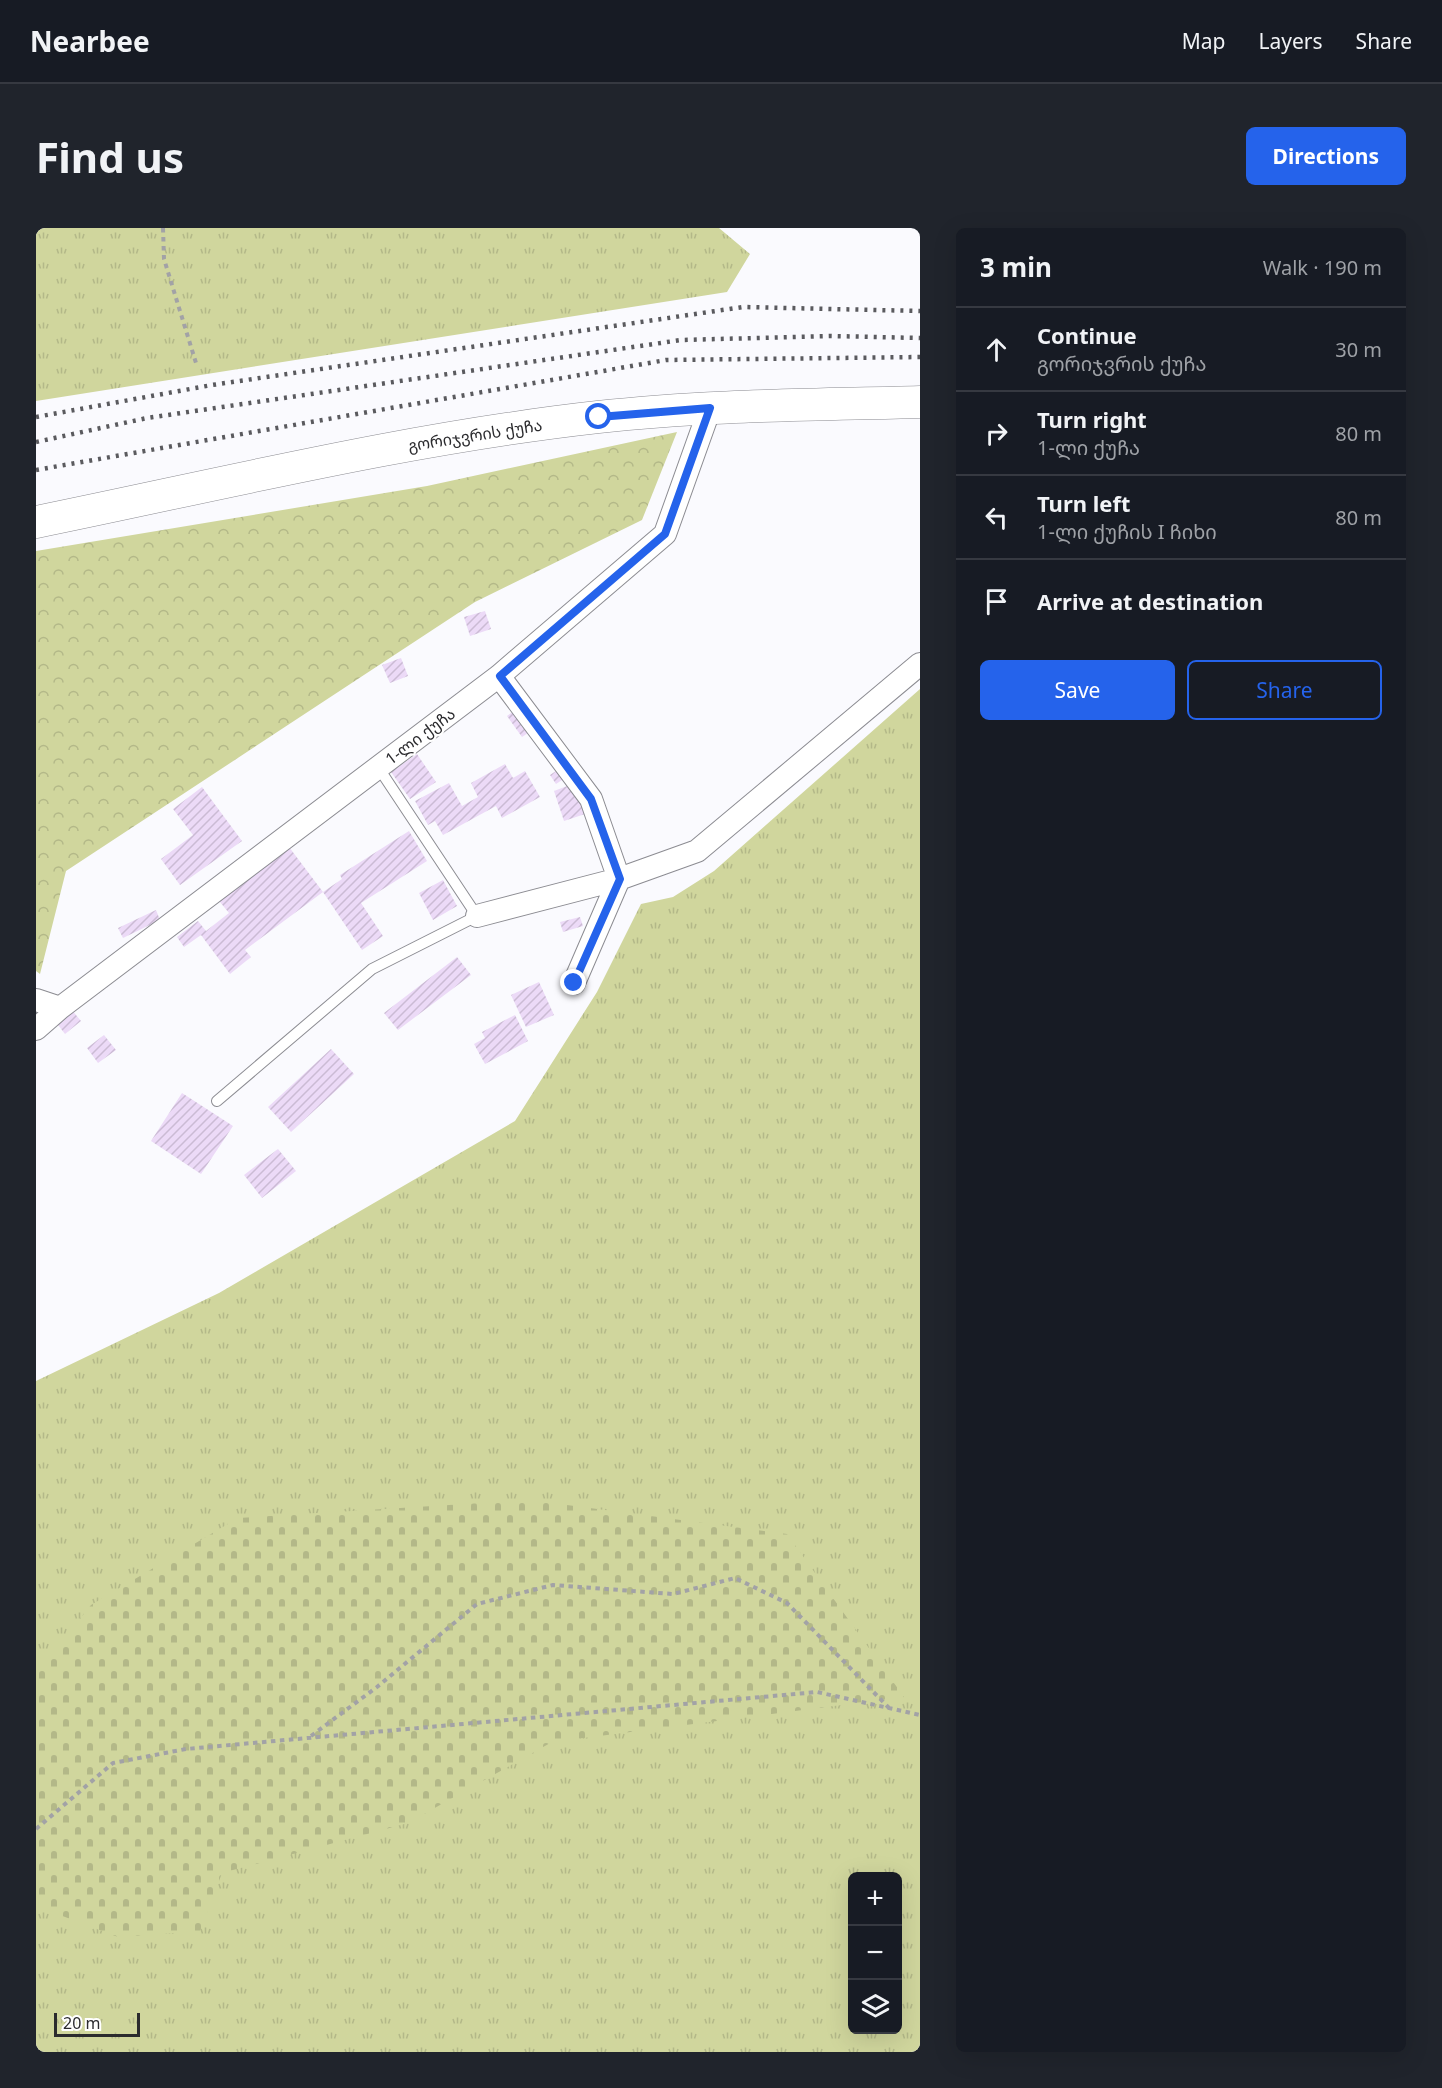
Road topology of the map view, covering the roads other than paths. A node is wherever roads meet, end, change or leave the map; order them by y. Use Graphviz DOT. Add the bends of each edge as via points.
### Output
graph roads {
  1 [pos="920,402"];
  2 [pos="710,408"];
  3 [pos="36,522"];
  4 [pos="920,664"];
  5 [pos="500,676"];
  6 [pos="378,767"];
  7 [pos="620,879"];
  8 [pos="477,916"];
  9 [pos="574,983"];
  10 [pos="36,1000"];
  11 [pos="60,1008"];
  12 [pos="36,1029"];
  13 [pos="217,1101"];
  1 -- 2 [label="main road, გორიჯვრის ქუჩა"];
  2 -- 3 [label="main road, გორიჯვრის ქუჩა" via="500,430"];
  2 -- 5 [label="street, 1-ლი ქუჩა" via="665,534"];
  4 -- 7 [label="street" via="697,850"];
  5 -- 6 [label="street, 1-ლი ქუჩა"];
  5 -- 7 [label="street" via="591,799"];
  6 -- 8 [label="lane"];
  6 -- 11 [label="street, 1-ლი ქუჩა"];
  7 -- 8 [label="street"];
  7 -- 9 [label="street"];
  8 -- 13 [label="lane" via="372,969"];
  10 -- 11 [label="street"];
  11 -- 12 [label="street, 1-ლი ქუჩა"];
}
